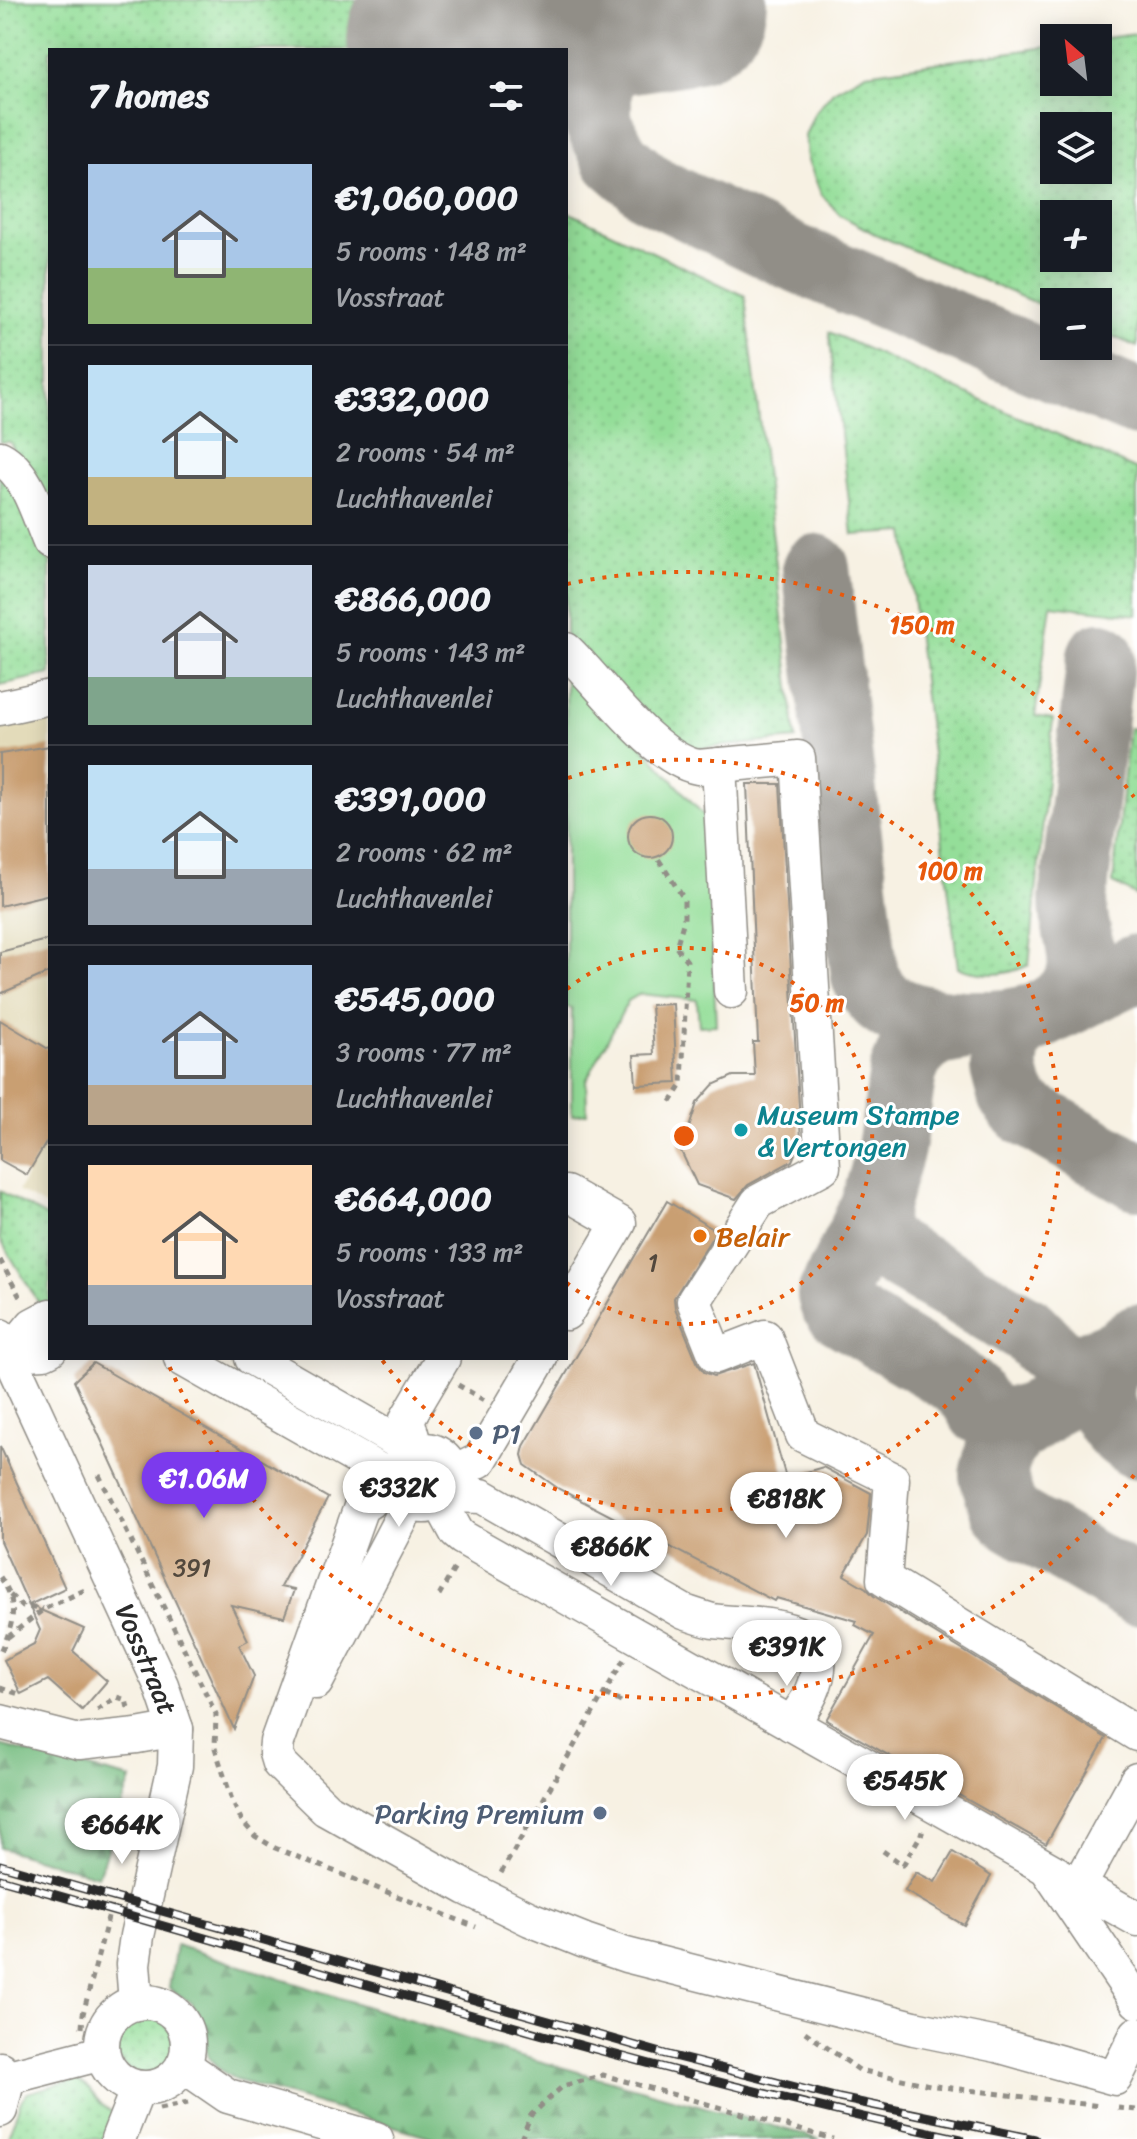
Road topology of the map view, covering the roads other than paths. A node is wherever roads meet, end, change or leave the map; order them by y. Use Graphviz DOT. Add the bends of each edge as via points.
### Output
graph roads {
  1 [pos="0,458"];
  2 [pos="48,538"];
  3 [pos="568,652"];
  4 [pos="48,697"];
  5 [pos="0,708"];
  6 [pos="719,765"];
  7 [pos="731,991"];
  8 [pos="568,1194"];
  9 [pos="568,1310"];
  10 [pos="44,1330"];
  11 [pos="4,1345"];
  12 [pos="189,1360"];
  13 [pos="256,1360"];
  14 [pos="442,1360"];
  15 [pos="539,1360"];
  16 [pos="238,1372"];
  17 [pos="415,1451"];
  18 [pos="423,1489"];
  19 [pos="0,1722"];
  20 [pos="791,1724"];
  21 [pos="176,1729"];
  22 [pos="1137,1734"];
  23 [pos="1137,1780"];
  24 [pos="1048,1869"];
  25 [pos="1079,1886"];
  26 [pos="1137,1919"];
  27 [pos="1137,2001"];
  28 [pos="136,2003"];
  29 [pos="1137,2034"];
  30 [pos="102,2053"];
  31 [pos="183,2065"];
  32 [pos="2,2086"];
  33 [pos="128,2112"];
  34 [pos="376,2139"];
  1 -- 2 [label="street" via="20,475"];
  3 -- 6 [label="street" via="669,755 682,764"];
  4 -- 5 [label="street"];
  6 -- 7 [label="street"];
  6 -- 22 [label="street" via="798,758 823,1167 758,1202 694,1301 716,1356 765,1337 803,1435 892,1479 884,1579"];
  8 -- 9 [label="street" via="619,1223"];
  10 -- 11 [label="street" via="44,1352"];
  11 -- 21 [label="street, Vosstraat" via="161,1685"];
  12 -- 16 [label="street"];
  13 -- 17 [label="street"];
  14 -- 17 [label="street" via="407,1419"];
  15 -- 18 [label="street" via="480,1460"];
  16 -- 18 [label="street"];
  17 -- 18 [label="street" via="399,1464"];
  18 -- 20 [label="street" via="463,1538"];
  18 -- 20 [label="street" via="482,1496 684,1612 711,1620 775,1625 809,1639 817,1668 811,1692"];
  18 -- 29 [label="street" via="361,1507 277,1742 279,1763 326,1809 530,1919 626,1955 1115,2078"];
  19 -- 21 [label="street" via="79,1742"];
  20 -- 24 [label="street"];
  21 -- 28 [label="street, Vosstraat" via="175,1766 137,1936"];
  23 -- 25 [label="street"];
  24 -- 25 [label="street"];
  24 -- 27 [label="street"];
  25 -- 26 [label="street"];
  28 -- 30 [label="street" via="109,2021"];
  28 -- 31 [label="street" via="152,2002 180,2019 187,2034"];
  30 -- 32 [label="street"];
  30 -- 33 [label="street" via="125,2084"];
  31 -- 33 [label="street"];
  31 -- 34 [label="street" via="228,2096"];
}
